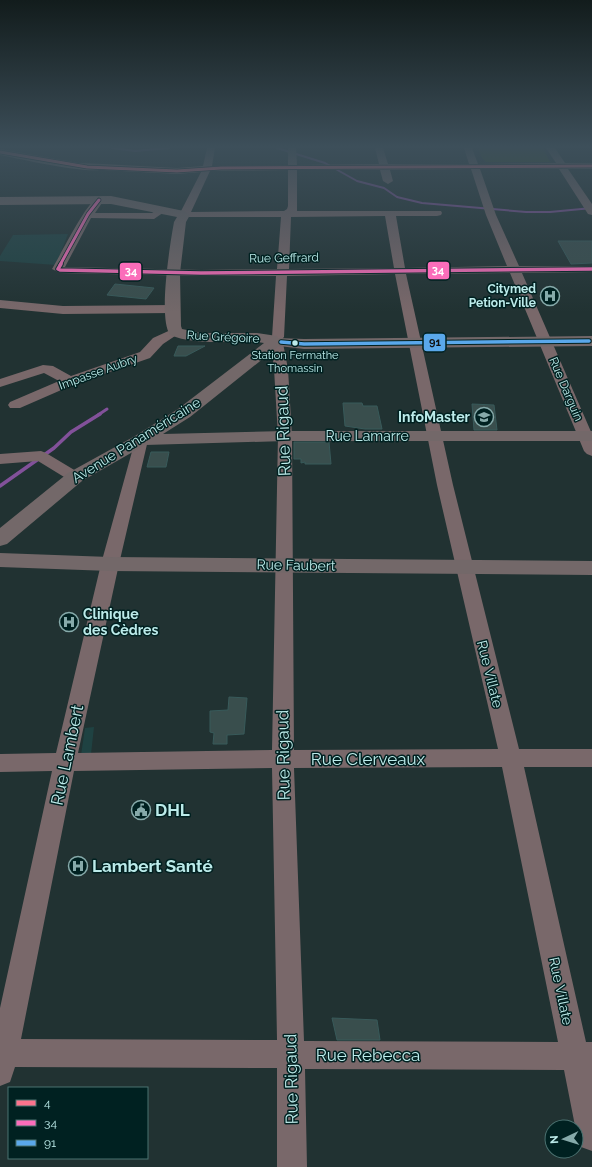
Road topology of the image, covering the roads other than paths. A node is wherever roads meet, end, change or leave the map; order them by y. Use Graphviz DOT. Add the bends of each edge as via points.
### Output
graph roads {
  1 [pos="91,202"];
  2 [pos="127,202"];
  3 [pos="190,202"];
  4 [pos="293,202"];
  5 [pos="487,202"];
  6 [pos="162,210"];
  7 [pos="390,213"];
  8 [pos="437,213"];
  9 [pos="88,214"];
  10 [pos="286,214"];
  11 [pos="184,215"];
  12 [pos="515,269"];
  13 [pos="592,269"];
  14 [pos="399,270"];
  15 [pos="282,271"];
  16 [pos="173,272"];
  17 [pos="0,304"];
  18 [pos="172,309"];
  19 [pos="175,332"];
  20 [pos="276,341"];
  21 [pos="546,341"];
  22 [pos="592,341"];
  23 [pos="414,342"];
  24 [pos="70,381"];
  25 [pos="0,383"];
  26 [pos="15,406"];
  27 [pos="285,436"];
  28 [pos="432,436"];
  29 [pos="141,440"];
  30 [pos="590,442"];
  31 [pos="0,459"];
  32 [pos="75,477"];
  33 [pos="0,538"];
  34 [pos="0,560"];
  35 [pos="110,564"];
  36 [pos="284,565"];
  37 [pos="464,568"];
  38 [pos="592,568"];
  39 [pos="592,758"];
  40 [pos="282,759"];
  41 [pos="511,759"];
  42 [pos="65,762"];
  43 [pos="0,763"];
  44 [pos="291,1055"];
  45 [pos="583,1056"];
  46 [pos="2,1059"];
  47 [pos="592,1136"];
  48 [pos="292,1167"];
  1 -- 9 [label="street, Rue Geffrard"];
  2 -- 6 [label="main road"];
  3 -- 11 [label="street"];
  4 -- 10 [label="street, Rue Rigaud" via="292,211"];
  5 -- 12 [label="street, Rue Darguin"];
  6 -- 9 [label="street" via="154,216"];
  6 -- 11 [label="main road"];
  7 -- 8 [label="street"];
  7 -- 10 [label="street"];
  7 -- 14 [label="street, Rue Villate"];
  9 -- 16 [label="street, Rue Geffrard" via="58,269"];
  10 -- 11 [label="street"];
  10 -- 15 [label="street, Rue Rigaud"];
  11 -- 16 [label="main road" via="180,222"];
  12 -- 13 [label="street, Rue Geffrard"];
  12 -- 14 [label="street, Rue Geffrard"];
  12 -- 21 [label="street, Rue Darguin"];
  14 -- 15 [label="street, Rue Geffrard"];
  14 -- 23 [label="street, Rue Villate"];
  15 -- 16 [label="street, Rue Geffrard"];
  15 -- 20 [label="street, Rue Rigaud"];
  16 -- 18 [label="main road"];
  17 -- 18 [label="street" via="63,310"];
  18 -- 19 [label="main road"];
  19 -- 20 [label="main road, Rue Grégoire" via="182,336 250,336"];
  19 -- 24 [label="street, Impasse Aubry" via="158,341 145,355"];
  20 -- 23 [label="main road, Rue Grégoire" via="304,344"];
  20 -- 27 [label="street, Rue Rigaud" via="281,369"];
  20 -- 29 [label="main road, Avenue Panaméricaine" via="184,413"];
  21 -- 22 [label="main road, Rue Grégoire"];
  21 -- 23 [label="main road, Rue Grégoire"];
  21 -- 30 [label="street, Rue Darguin"];
  23 -- 28 [label="street, Rue Villate"];
  24 -- 25 [label="street" via="44,369"];
  24 -- 26 [label="street, Impasse Aubry"];
  27 -- 28 [label="main road, Rue Lamarre"];
  27 -- 29 [label="main road, Rue Lamarre"];
  27 -- 36 [label="street, Rue Rigaud"];
  28 -- 30 [label="main road, Rue Lamarre"];
  28 -- 37 [label="street, Rue Villate"];
  29 -- 32 [label="main road, Avenue Panaméricaine"];
  29 -- 35 [label="street, Rue Lambert"];
  31 -- 32 [label="street" via="41,456"];
  32 -- 33 [label="main road, Avenue Panaméricaine"];
  34 -- 35 [label="main road, Rue Faubert"];
  35 -- 36 [label="main road, Rue Faubert"];
  35 -- 42 [label="street, Rue Lambert"];
  36 -- 37 [label="main road, Rue Faubert"];
  36 -- 40 [label="street, Rue Rigaud"];
  37 -- 38 [label="main road, Rue Faubert"];
  37 -- 41 [label="street, Rue Villate"];
  39 -- 41 [label="street, Rue Clerveaux"];
  40 -- 41 [label="street, Rue Clerveaux"];
  40 -- 42 [label="street, Rue Clerveaux"];
  40 -- 44 [label="street, Rue Rigaud"];
  41 -- 45 [label="street, Rue Villate"];
  42 -- 43 [label="street, Rue Clerveaux"];
  42 -- 46 [label="street, Rue Lambert"];
  44 -- 45 [label="street, Rue Rebecca"];
  44 -- 46 [label="street, Rue Rebecca"];
  44 -- 48 [label="street, Rue Rigaud"];
  45 -- 47 [label="street, Rue Villate"];
}
